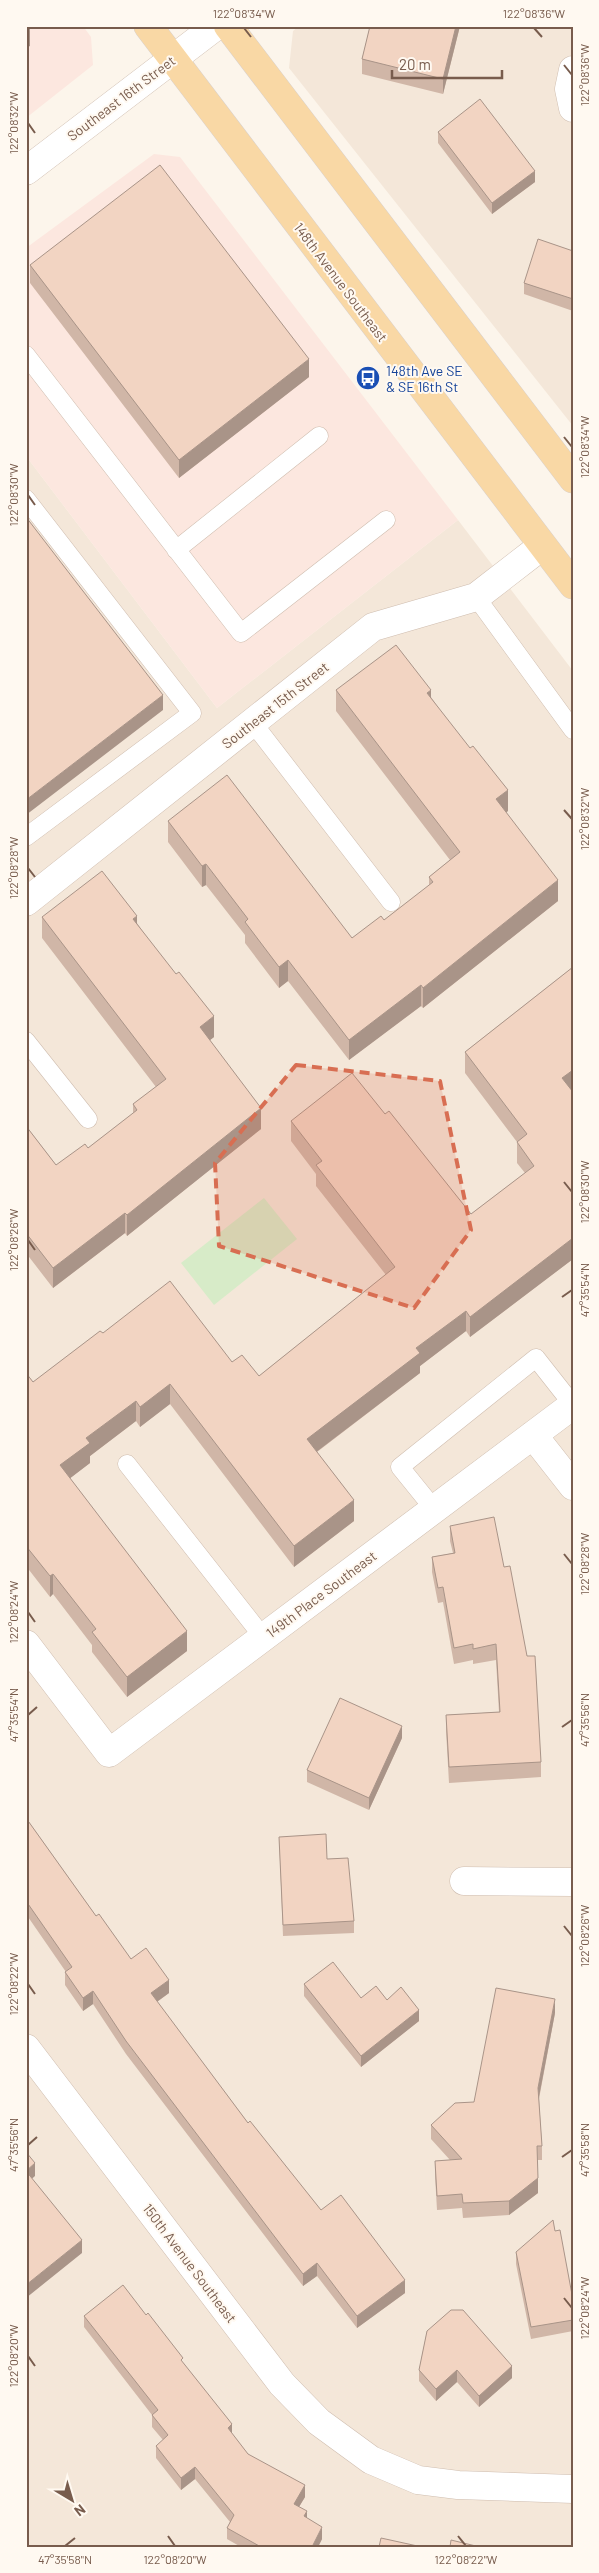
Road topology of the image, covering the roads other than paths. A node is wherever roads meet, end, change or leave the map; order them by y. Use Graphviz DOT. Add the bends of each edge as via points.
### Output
graph roads {
  1 [pos="148,26"];
  2 [pos="216,26"];
  3 [pos="228,26"];
  4 [pos="173,59"];
  5 [pos="573,70"];
  6 [pos="573,108"];
  7 [pos="26,170"];
  8 [pos="26,355"];
  9 [pos="319,436"];
  10 [pos="573,479"];
  11 [pos="26,499"];
  12 [pos="386,520"];
  13 [pos="542,546"];
  14 [pos="176,550"];
  15 [pos="573,585"];
  16 [pos="476,597"];
  17 [pos="253,723"];
  18 [pos="573,730"];
  19 [pos="26,837"];
  20 [pos="26,902"];
  21 [pos="391,902"];
  22 [pos="26,1040"];
  23 [pos="88,1119"];
  24 [pos="573,1405"];
  25 [pos="533,1435"];
  26 [pos="127,1464"];
  27 [pos="573,1486"];
  28 [pos="434,1509"];
  29 [pos="263,1637"];
  30 [pos="26,1644"];
  31 [pos="464,1881"];
  32 [pos="573,1882"];
  33 [pos="26,2048"];
  34 [pos="573,2489"];
  1 -- 4 [label="main road, 148th Avenue Southeast"];
  2 -- 4 [label="street, Southeast 16th Street"];
  3 -- 10 [label="main road"];
  4 -- 7 [label="street, Southeast 16th Street"];
  4 -- 13 [label="main road, 148th Avenue Southeast"];
  5 -- 6 [label="street" via="569,89"];
  8 -- 14 [label="lane"];
  9 -- 14 [label="lane"];
  11 -- 19 [label="lane" via="192,713"];
  12 -- 14 [label="lane" via="241,633"];
  13 -- 15 [label="main road, 148th Avenue Southeast"];
  13 -- 16 [label="street, Southeast 15th Street"];
  16 -- 17 [label="street, Southeast 15th Street" via="373,627"];
  16 -- 18 [label="lane"];
  17 -- 20 [label="street, Southeast 15th Street"];
  17 -- 21 [label="lane"];
  22 -- 23 [label="lane"];
  24 -- 25 [label="street, 149th Place Southeast"];
  24 -- 28 [label="lane" via="536,1358 400,1467"];
  25 -- 27 [label="street"];
  25 -- 28 [label="street, 149th Place Southeast"];
  26 -- 29 [label="lane"];
  28 -- 29 [label="street, 149th Place Southeast"];
  29 -- 30 [label="street, 149th Place Southeast" via="108,1753"];
  31 -- 32 [label="street"];
  33 -- 34 [label="street, 150th Avenue Southeast" via="282,2384 319,2422 371,2460 418,2480 458,2485"];
}
